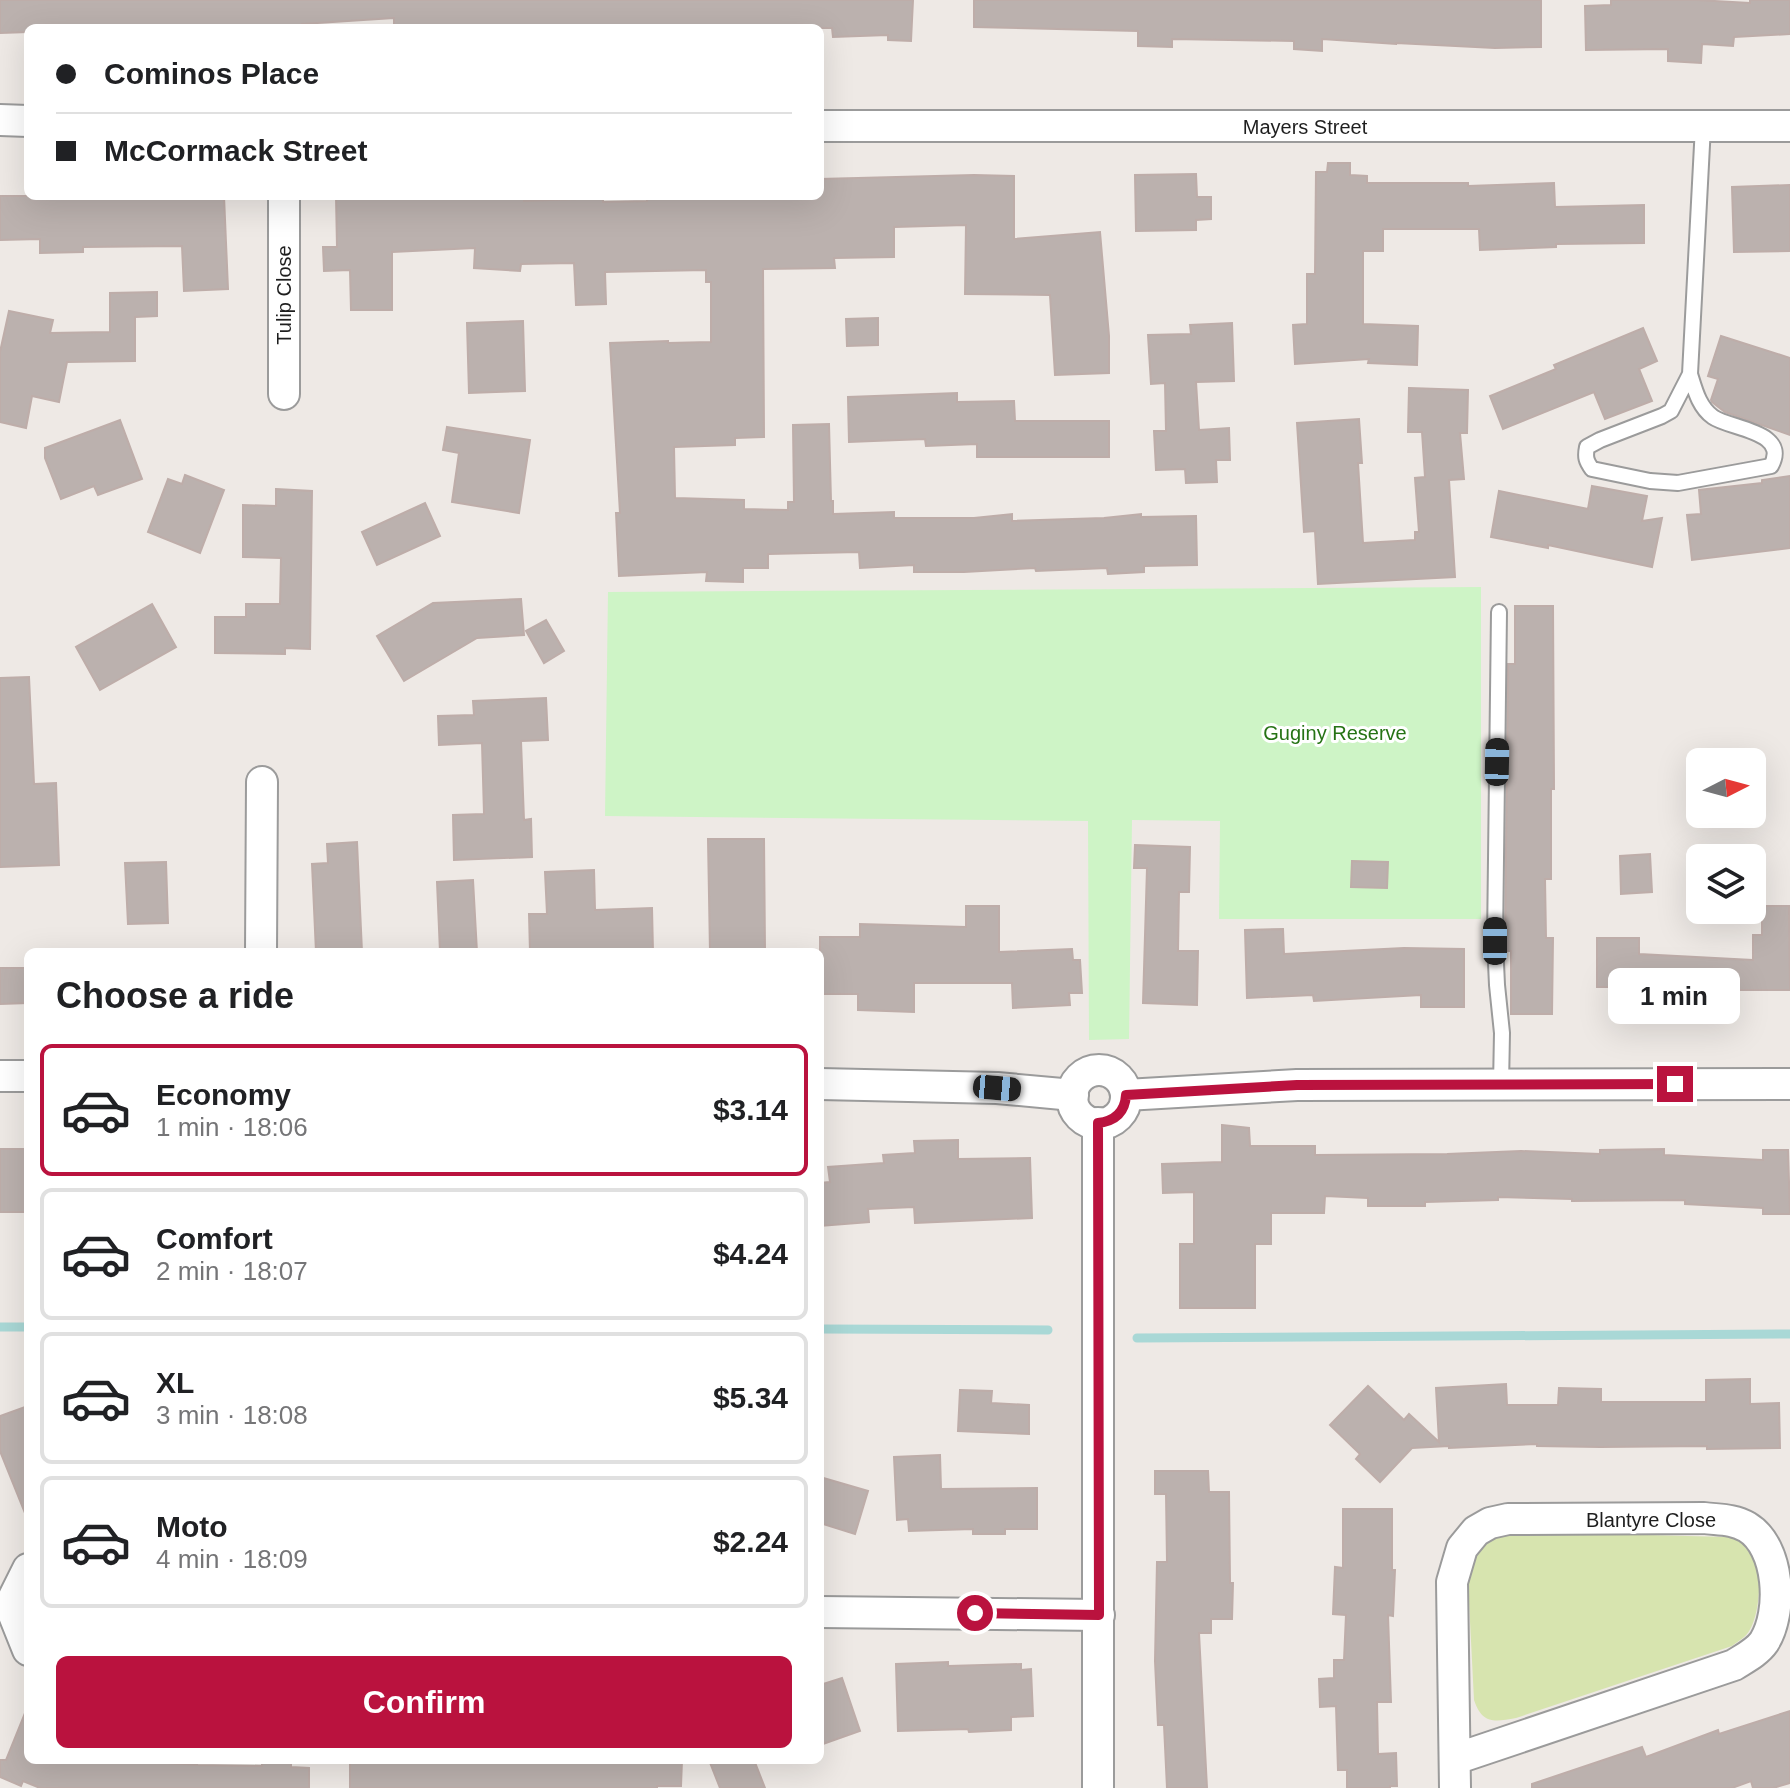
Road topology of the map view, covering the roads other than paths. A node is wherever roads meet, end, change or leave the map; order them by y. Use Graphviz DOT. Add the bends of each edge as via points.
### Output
graph roads {
  1 [pos="0,120"];
  2 [pos="24,121"];
  3 [pos="824,126"];
  4 [pos="1703,126"];
  5 [pos="1790,126"];
  6 [pos="284,200"];
  7 [pos="1690,374"];
  8 [pos="284,394"];
  9 [pos="1499,612"];
  10 [pos="262,782"];
  11 [pos="261,948"];
  12 [pos="0,1076"];
  13 [pos="24,1076"];
  14 [pos="824,1084"];
  15 [pos="1790,1084"];
  16 [pos="1501,1085"];
  17 [pos="1073,1095"];
  18 [pos="1126,1095"];
  19 [pos="1098,1123"];
  20 [pos="24,1575"];
  21 [pos="5,1605"];
  22 [pos="824,1612"];
  23 [pos="1099,1615"];
  24 [pos="24,1642"];
  25 [pos="1455,1774"];
  26 [pos="1098,1788"];
  1 -- 2 [label="street"];
  3 -- 4 [label="street, Mayers Street"];
  4 -- 5 [label="street, Mayers Street"];
  4 -- 7 [label="lane"];
  6 -- 8 [label="street, Tulip Close"];
  7 -- 7 [label="lane" via="1701,406 1715,419 1771,442 1771,466 1678,483 1592,469 1587,447 1671,411"];
  9 -- 16 [label="lane" via="1495,941"];
  10 -- 11 [label="street"];
  12 -- 13 [label="street"];
  14 -- 17 [label="street"];
  15 -- 16 [label="street"];
  16 -- 18 [label="street" via="1297,1085"];
  17 -- 18 [label="street" via="1080,1078 1100,1070 1116,1075"];
  17 -- 19 [label="street" via="1080,1115"];
  18 -- 19 [label="street" via="1115,1118"];
  19 -- 23 [label="street"];
  20 -- 21 [label="street"];
  21 -- 24 [label="street"];
  22 -- 23 [label="street"];
  23 -- 26 [label="street"];
  25 -- 25 [label="street, Blantyre Close" via="1452,1582 1462,1548 1476,1531 1508,1519 1704,1518 1733,1521 1764,1544 1776,1588 1775,1609 1770,1630 1751,1654"];
}
